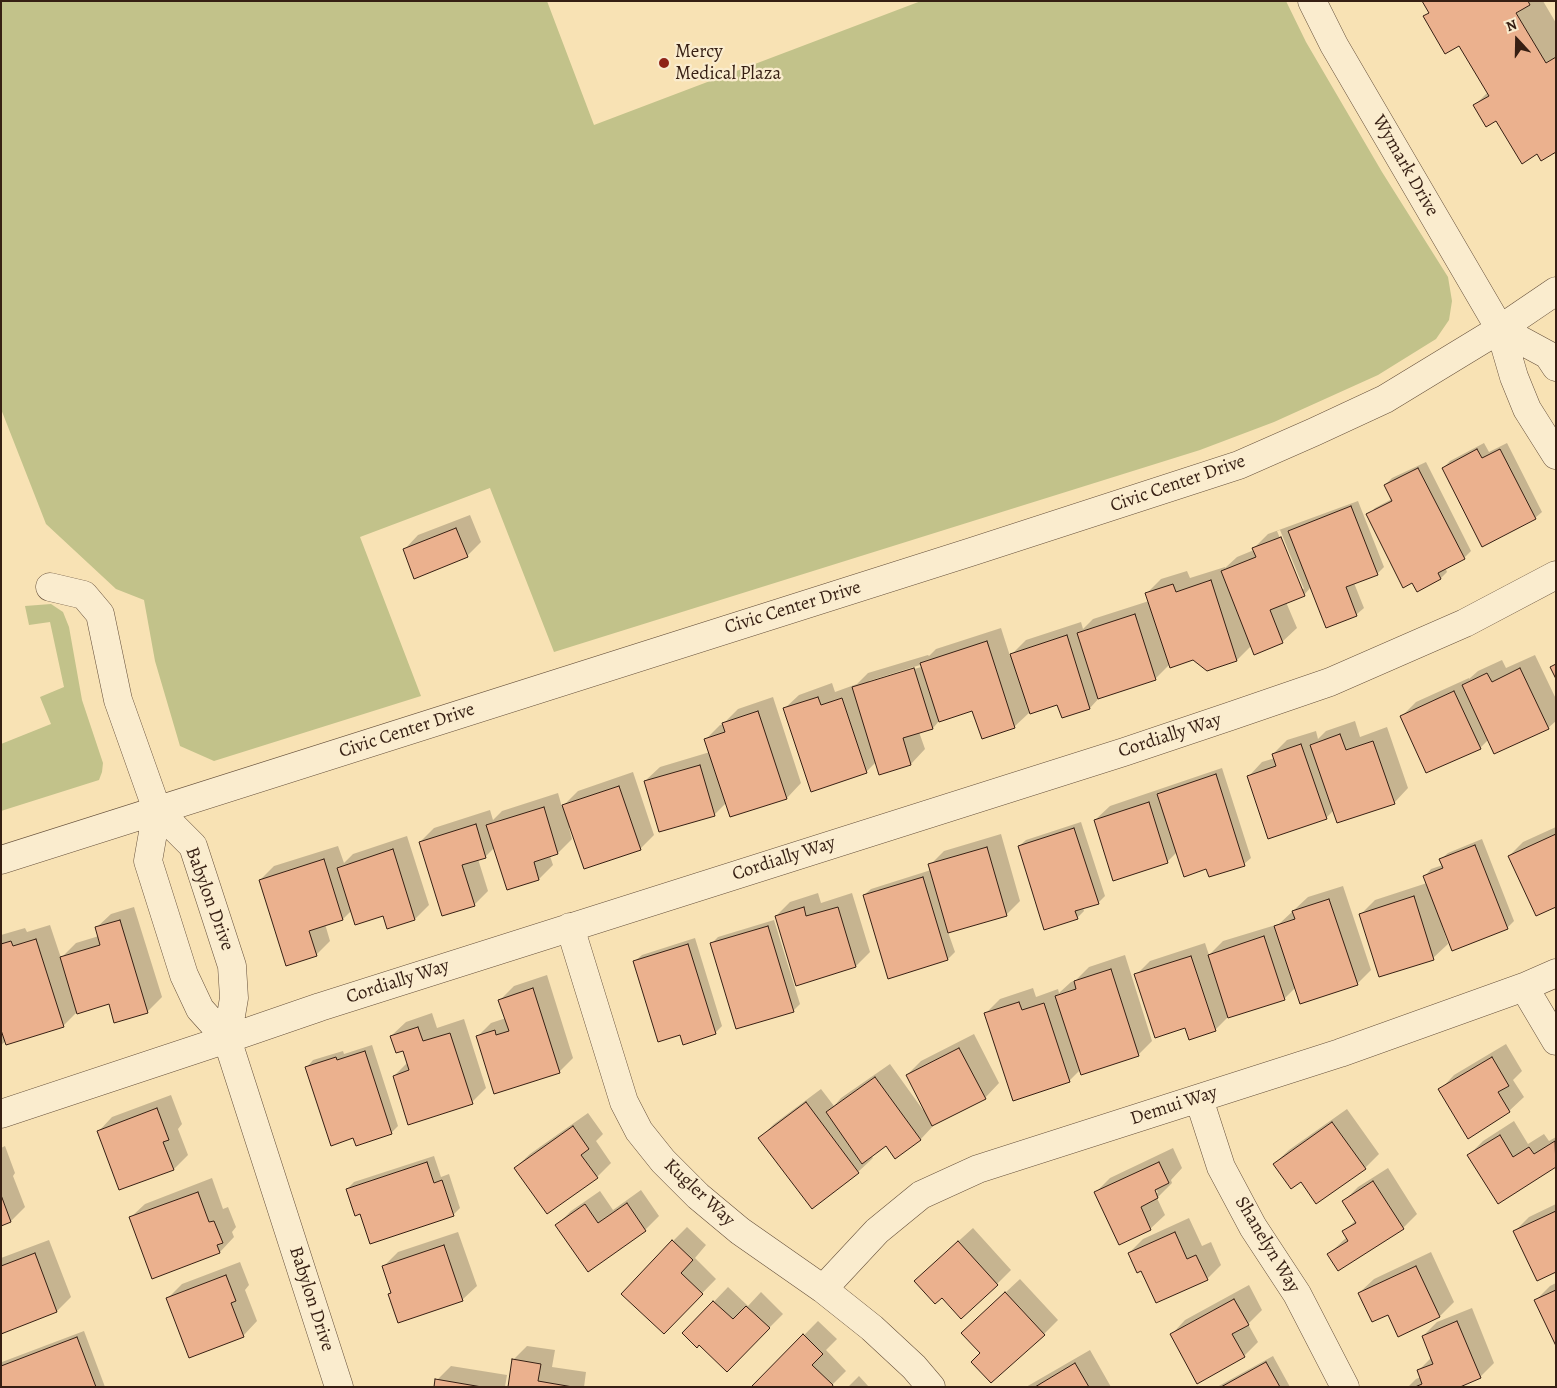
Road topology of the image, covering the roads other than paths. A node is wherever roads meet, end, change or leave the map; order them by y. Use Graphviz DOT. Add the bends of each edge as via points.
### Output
graph roads {
  1 [pos="1312,1"];
  2 [pos="1556,291"];
  3 [pos="1500,329"];
  4 [pos="1556,367"];
  5 [pos="1556,455"];
  6 [pos="1556,575"];
  7 [pos="50,587"];
  8 [pos="156,810"];
  9 [pos="1,860"];
  10 [pos="570,927"];
  11 [pos="1556,973"];
  12 [pos="1524,987"];
  13 [pos="227,1040"];
  14 [pos="1556,1041"];
  15 [pos="1199,1099"];
  16 [pos="1,1114"];
  17 [pos="824,1288"];
  18 [pos="339,1387"];
  19 [pos="931,1387"];
  20 [pos="1345,1387"];
  1 -- 3 [label="street, Wymark Drive" via="1334,45"];
  2 -- 3 [label="street, Civic Center Drive"];
  3 -- 4 [label="street" via="1548,355"];
  3 -- 5 [label="street, Wymark Drive" via="1514,377 1528,409"];
  3 -- 8 [label="street, Civic Center Drive" via="1385,399 1239,465"];
  6 -- 10 [label="street, Cordially Way" via="1465,622 1330,682 1124,752"];
  7 -- 8 [label="street" via="84,595 100,614 118,700"];
  8 -- 9 [label="street, Civic Center Drive"];
  8 -- 13 [label="street, Babylon Drive" via="148,861 184,975 200,1009"];
  8 -- 13 [label="street, Babylon Drive" via="194,846 232,966 234,998"];
  10 -- 13 [label="street, Cordially Way"];
  10 -- 17 [label="street, Kugler Way" via="624,1102 639,1131 698,1196 740,1231"];
  11 -- 12 [label="street, Demui Way"];
  12 -- 14 [label="street"];
  12 -- 15 [label="street, Demui Way"];
  13 -- 16 [label="street, Cordially Way"];
  13 -- 18 [label="street, Babylon Drive"];
  15 -- 17 [label="street, Demui Way" via="978,1169 921,1195 877,1231"];
  15 -- 20 [label="street, Shanelyn Way" via="1221,1167 1253,1227 1297,1294"];
  17 -- 19 [label="street, Kugler Way" via="872,1328"];
}
